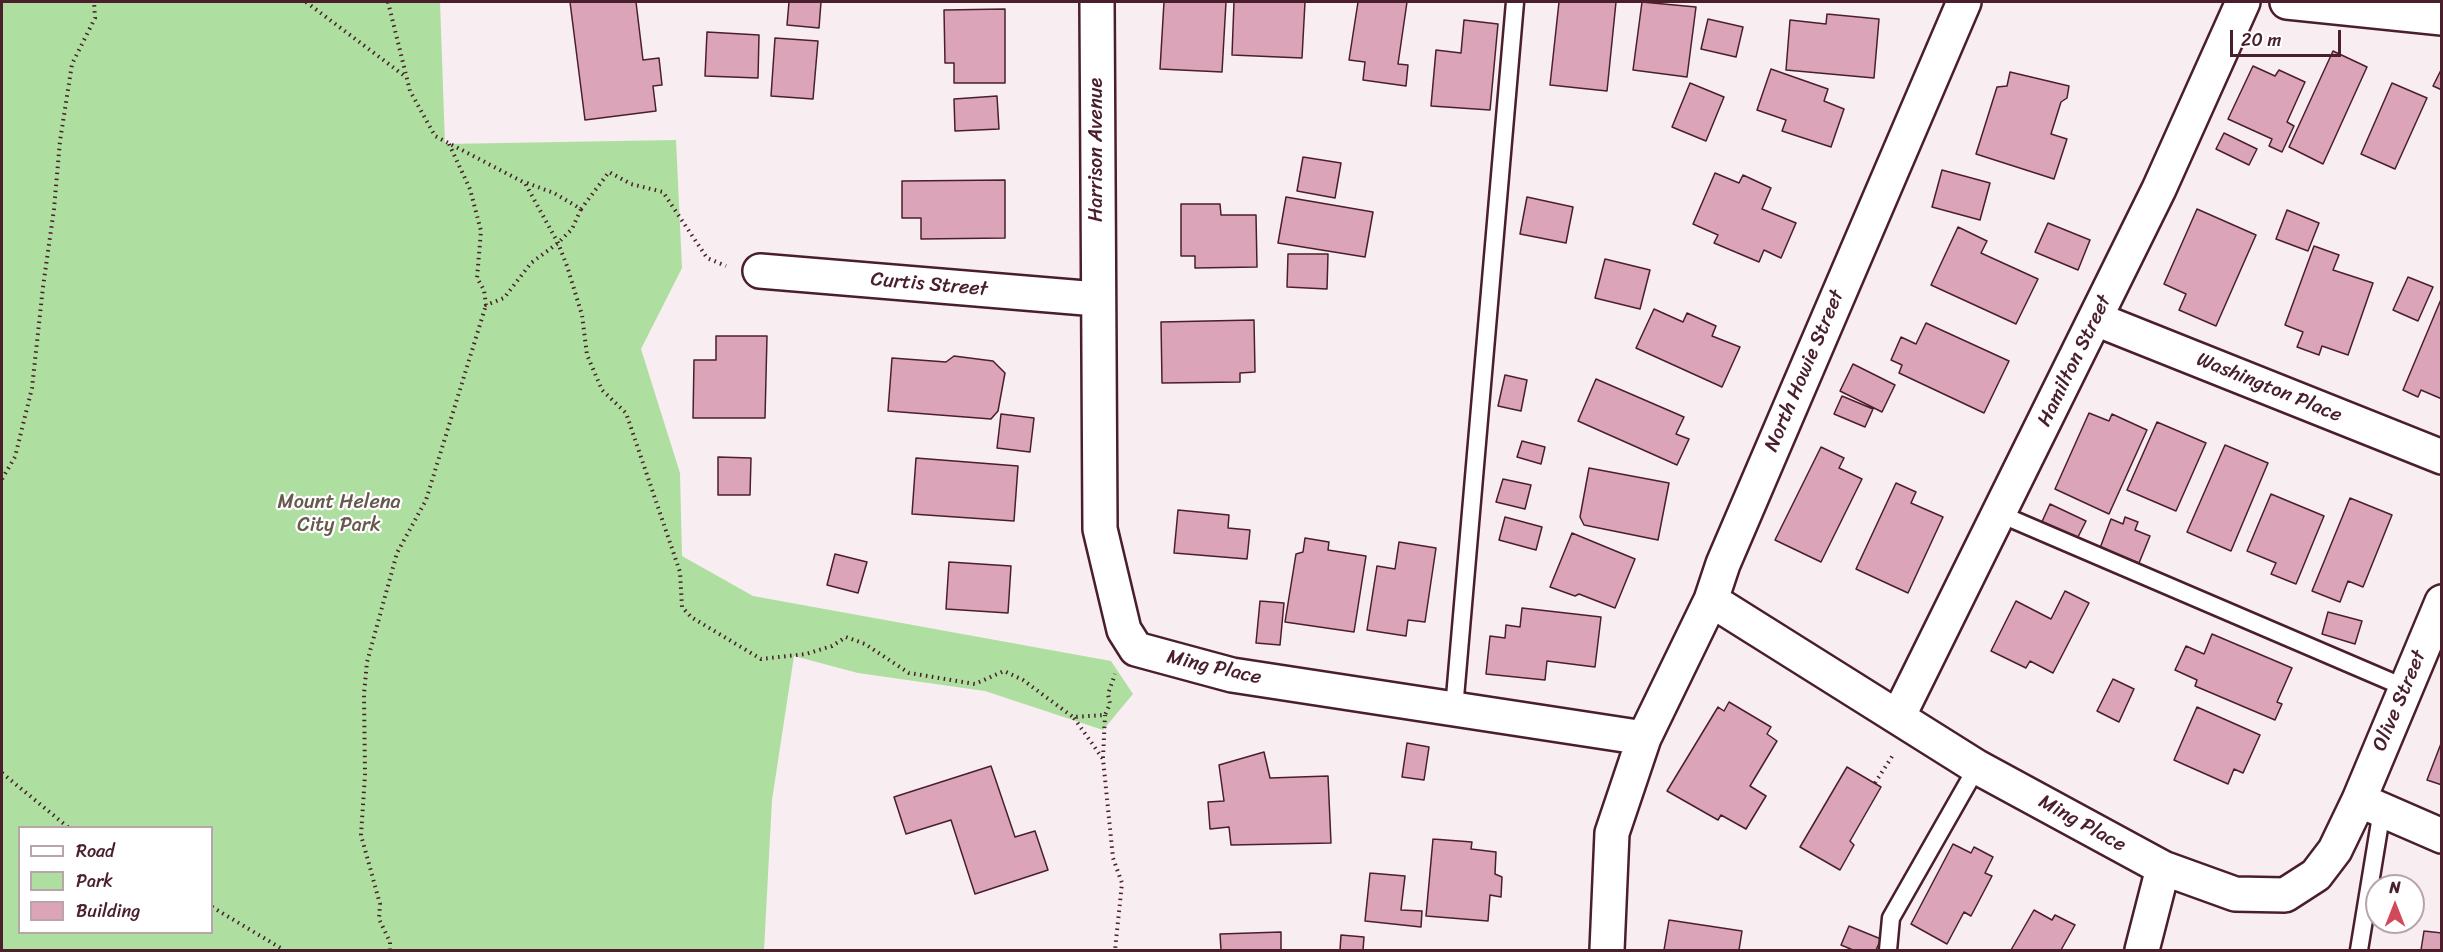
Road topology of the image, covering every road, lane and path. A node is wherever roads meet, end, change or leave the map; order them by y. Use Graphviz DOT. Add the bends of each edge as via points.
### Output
graph roads {
  1 [pos="94,2"];
  2 [pos="306,2"];
  3 [pos="388,2"];
  4 [pos="1097,2"];
  5 [pos="1515,2"];
  6 [pos="1964,2"];
  7 [pos="2244,2"];
  8 [pos="2287,2"];
  9 [pos="2442,18"];
  10 [pos="407,77"];
  11 [pos="448,144"];
  12 [pos="525,183"];
  13 [pos="581,209"];
  14 [pos="558,243"];
  15 [pos="760,271"];
  16 [pos="1097,298"];
  17 [pos="486,305"];
  18 [pos="2096,319"];
  19 [pos="2442,457"];
  20 [pos="2,479"];
  21 [pos="2000,514"];
  22 [pos="1711,600"];
  23 [pos="2442,602"];
  24 [pos="1136,649"];
  25 [pos="2406,688"];
  26 [pos="1454,709"];
  27 [pos="1105,715"];
  28 [pos="1073,717"];
  29 [pos="1898,717"];
  30 [pos="1644,738"];
  31 [pos="1103,759"];
  32 [pos="1888,764"];
  33 [pos="1977,766"];
  34 [pos="2,773"];
  35 [pos="1875,783"];
  36 [pos="2371,805"];
  37 [pos="67,826"];
  38 [pos="2442,836"];
  39 [pos="2163,868"];
  40 [pos="213,908"];
  41 [pos="284,951"];
  42 [pos="390,951"];
  43 [pos="1114,951"];
  44 [pos="1607,951"];
  45 [pos="1888,951"];
  46 [pos="2142,951"];
  47 [pos="2360,951"];
  1 -- 20 [label="path" via="95,18 72,64 32,388 15,457"];
  2 -- 10 [label="path"];
  3 -- 10 [label="path"];
  4 -- 16 [label="street, Harrison Avenue"];
  5 -- 26 [label="lane"];
  6 -- 22 [label="street, North Howie Street"];
  7 -- 18 [label="street, Hamilton Street"];
  8 -- 9 [label="street"];
  10 -- 11 [label="path" via="410,91 435,136"];
  11 -- 12 [label="path"];
  11 -- 17 [label="path" via="470,189 481,231 477,278"];
  12 -- 13 [label="path" via="554,193"];
  12 -- 14 [label="path"];
  13 -- 14 [label="path" via="572,229"];
  13 -- 15 [label="path" via="609,172 630,184 663,192 707,258"];
  14 -- 17 [label="path" via="531,263 504,298"];
  14 -- 28 [label="path" via="582,315 587,355 602,390 626,413 680,572 682,607 691,617 761,659 807,654 846,637 865,644 909,674 975,684 1004,671 1023,680"];
  15 -- 16 [label="street, Curtis Street"];
  16 -- 24 [label="street" via="1100,529 1124,630"];
  17 -- 42 [label="path" via="426,500 397,553 366,662 361,835"];
  18 -- 19 [label="street, Washington Place"];
  18 -- 21 [label="street, Hamilton Street"];
  21 -- 25 [label="lane"];
  21 -- 29 [label="street, Hamilton Street"];
  22 -- 29 [label="street, Ming Place"];
  22 -- 30 [label="street, North Howie Street"];
  23 -- 25 [label="street, Olive Street"];
  24 -- 26 [label="street, Ming Place" via="1232,675"];
  24 -- 27 [label="path" via="1116,669"];
  25 -- 36 [label="street, Olive Street"];
  26 -- 30 [label="street, Ming Place"];
  27 -- 28 [label="path"];
  27 -- 31 [label="path"];
  28 -- 31 [label="path"];
  29 -- 33 [label="street, Ming Place"];
  30 -- 44 [label="street, North Howie Street" via="1612,832"];
  31 -- 43 [label="path" via="1113,858 1122,883"];
  32 -- 35 [label="path"];
  33 -- 39 [label="street, Ming Place"];
  33 -- 45 [label="lane" via="1891,918"];
  34 -- 37 [label="path"];
  36 -- 38 [label="street"];
  36 -- 39 [label="street, Ming Place" via="2316,875 2285,896 2235,894"];
  36 -- 47 [label="lane"];
  39 -- 46 [label="street"];
  40 -- 41 [label="path"];
}
